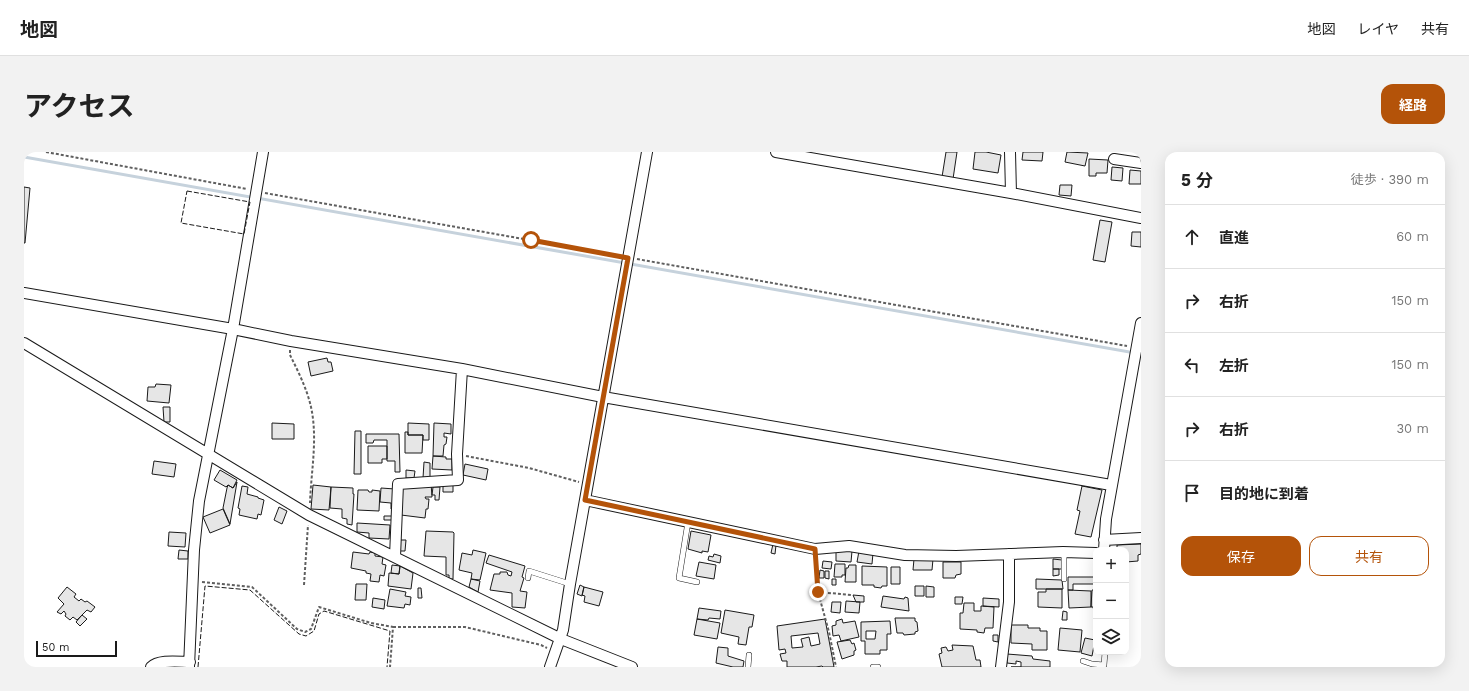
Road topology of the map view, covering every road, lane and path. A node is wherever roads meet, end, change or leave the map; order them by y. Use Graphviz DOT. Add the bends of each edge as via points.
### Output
graph roads {
  1 [pos="46,152"];
  2 [pos="51,152"];
  3 [pos="263,152"];
  4 [pos="647,152"];
  5 [pos="776,152"];
  6 [pos="1010,152"];
  7 [pos="1114,159"];
  8 [pos="1141,163"];
  9 [pos="256,191"];
  10 [pos="1011,193"];
  11 [pos="1141,218"];
  12 [pos="628,258"];
  13 [pos="24,293"];
  14 [pos="1141,323"];
  15 [pos="233,329"];
  16 [pos="291,341"];
  17 [pos="24,343"];
  18 [pos="1137,348"];
  19 [pos="462,369"];
  20 [pos="603,397"];
  21 [pos="209,454"];
  22 [pos="457,454"];
  23 [pos="588,484"];
  24 [pos="1111,485"];
  25 [pos="585,500"];
  26 [pos="309,515"];
  27 [pos="688,522"];
  28 [pos="1141,538"];
  29 [pos="1104,545"];
  30 [pos="815,549"];
  31 [pos="1064,552"];
  32 [pos="1093,553"];
  33 [pos="1010,554"];
  34 [pos="395,557"];
  35 [pos="528,578"];
  36 [pos="1064,579"];
  37 [pos="193,582"];
  38 [pos="698,582"];
  39 [pos="570,584"];
  40 [pos="304,585"];
  41 [pos="818,592"];
  42 [pos="852,595"];
  43 [pos="393,627"];
  44 [pos="561,639"];
  45 [pos="556,652"];
  46 [pos="749,655"];
  47 [pos="1105,655"];
  48 [pos="1082,661"];
  49 [pos="190,664"];
  50 [pos="151,667"];
  51 [pos="390,667"];
  52 [pos="550,667"];
  53 [pos="632,667"];
  54 [pos="748,667"];
  55 [pos="836,667"];
  56 [pos="873,667"];
  57 [pos="878,667"];
  58 [pos="1001,667"];
  1 -- 2 [label="path"];
  2 -- 9 [label="path"];
  3 -- 9 [label="street"];
  4 -- 12 [label="street"];
  5 -- 10 [label="street"];
  6 -- 10 [label="street"];
  7 -- 8 [label="street"];
  9 -- 12 [label="path"];
  9 -- 15 [label="street"];
  10 -- 11 [label="street"];
  12 -- 18 [label="path"];
  12 -- 20 [label="street"];
  13 -- 15 [label="street"];
  14 -- 18 [label="street"];
  15 -- 16 [label="street"];
  15 -- 21 [label="street"];
  16 -- 19 [label="street"];
  16 -- 26 [label="path" via="290,355 305,389 313,423 313,473"];
  17 -- 21 [label="street"];
  18 -- 24 [label="street"];
  19 -- 20 [label="street"];
  19 -- 22 [label="street"];
  20 -- 23 [label="street"];
  20 -- 24 [label="street"];
  21 -- 26 [label="street"];
  21 -- 37 [label="street" via="199,501"];
  22 -- 23 [label="path" via="529,468"];
  22 -- 34 [label="street" via="458,480 398,484"];
  23 -- 25 [label="street"];
  24 -- 29 [label="street"];
  25 -- 27 [label="street"];
  25 -- 39 [label="street"];
  26 -- 34 [label="street"];
  26 -- 40 [label="path"];
  27 -- 30 [label="street"];
  27 -- 38 [label="lane" via="679,578"];
  28 -- 29 [label="street"];
  30 -- 33 [label="street" via="849,546 905,555"];
  30 -- 41 [label="path"];
  31 -- 32 [label="street"];
  31 -- 33 [label="street"];
  31 -- 36 [label="lane"];
  33 -- 58 [label="street" via="1009,602"];
  34 -- 44 [label="street"];
  35 -- 39 [label="lane" via="529,571"];
  37 -- 43 [label="path" via="252,587 297,629 305,632 311,629 319,607"];
  37 -- 49 [label="street"];
  39 -- 44 [label="street"];
  41 -- 42 [label="path"];
  41 -- 55 [label="path" via="830,632"];
  43 -- 45 [label="path" via="465,627 541,645"];
  43 -- 51 [label="path"];
  44 -- 45 [label="street"];
  44 -- 53 [label="street"];
  45 -- 52 [label="street"];
  46 -- 54 [label="lane"];
  47 -- 48 [label="lane" via="1104,665"];
  49 -- 50 [label="street" via="165,662"];
  56 -- 57 [label="lane"];
}
